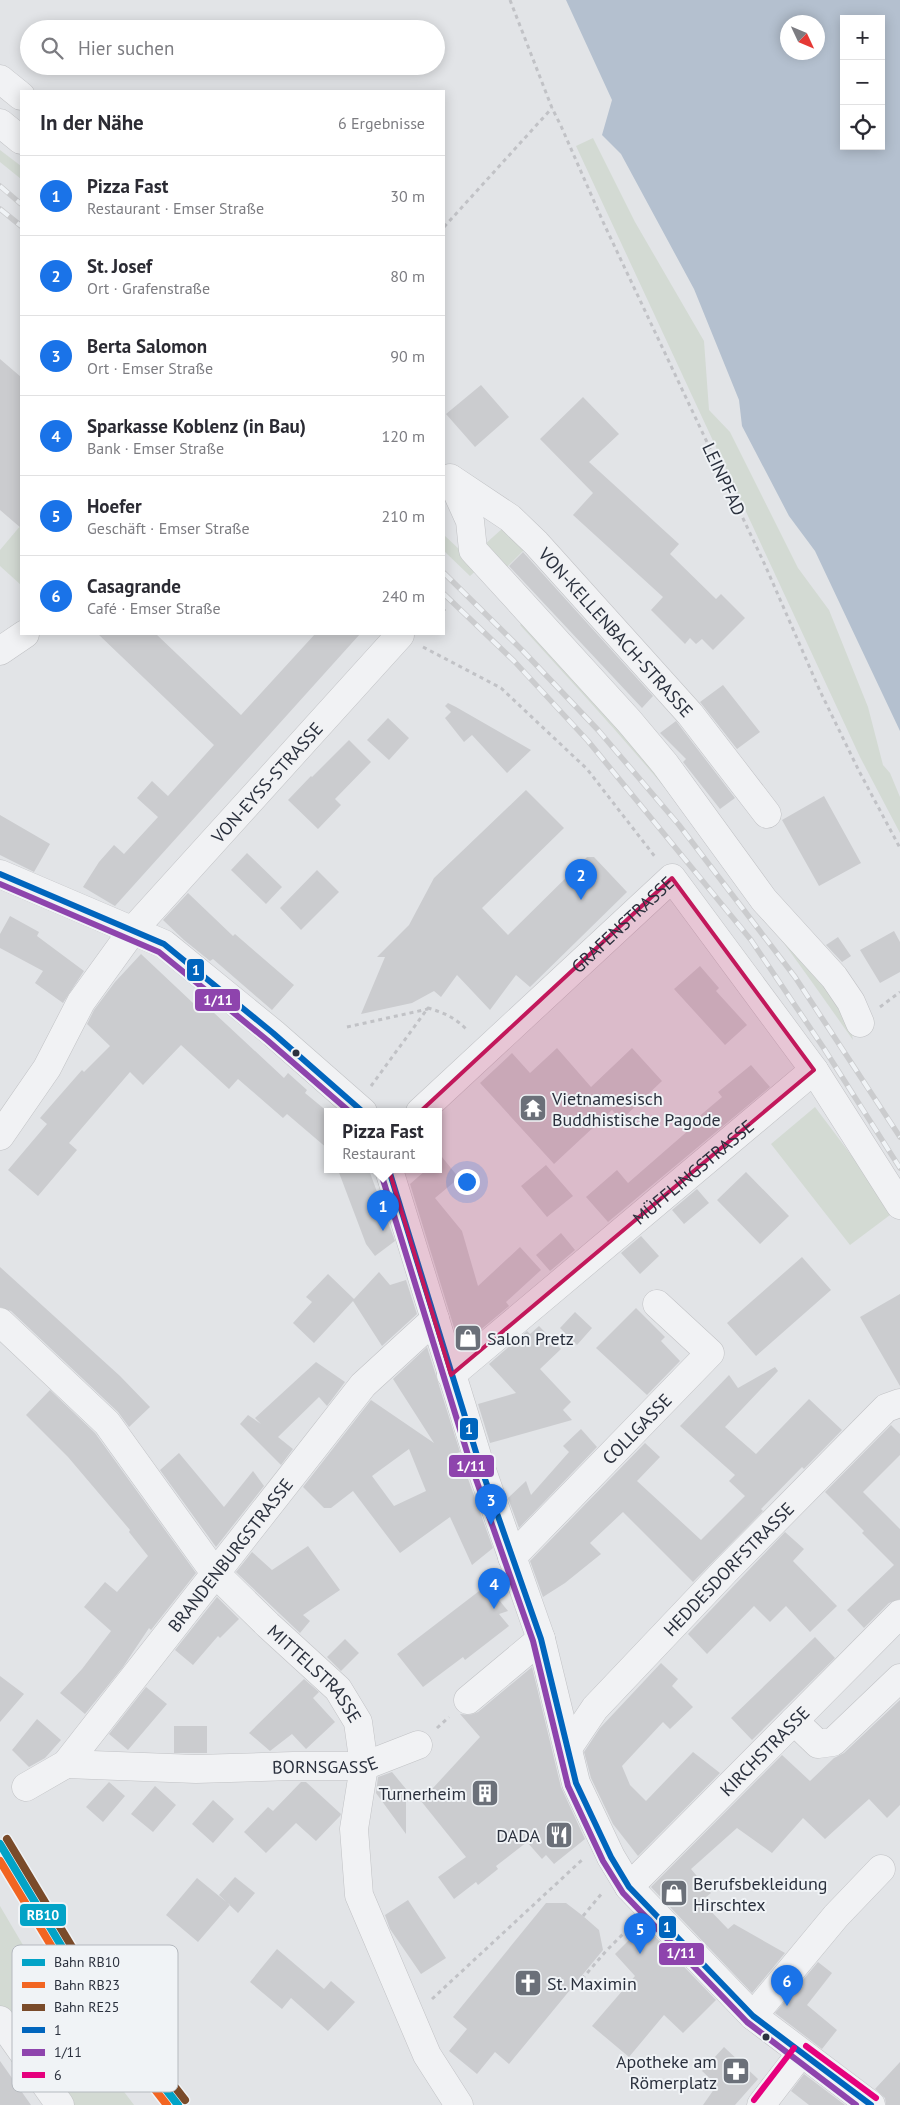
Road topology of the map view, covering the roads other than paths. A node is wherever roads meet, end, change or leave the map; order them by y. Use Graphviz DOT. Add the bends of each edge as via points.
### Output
graph roads {
  1 [pos="0,79"];
  2 [pos="20,95"];
  3 [pos="0,123"];
  4 [pos="20,139"];
  5 [pos="447,476"];
  6 [pos="24,635"];
  7 [pos="400,635"];
  8 [pos="0,651"];
  9 [pos="767,814"];
  10 [pos="0,874"];
  11 [pos="133,930"];
  12 [pos="860,1023"];
  13 [pos="814,1070"];
  14 [pos="365,1102"];
  15 [pos="424,1108"];
  16 [pos="0,1136"];
  17 [pos="390,1173"];
  18 [pos="900,1205"];
  19 [pos="657,1304"];
  20 [pos="435,1319"];
  21 [pos="0,1322"];
  22 [pos="451,1375"];
  23 [pos="900,1403"];
  24 [pos="512,1557"];
  25 [pos="215,1573"];
  26 [pos="900,1614"];
  27 [pos="541,1639"];
  28 [pos="900,1678"];
  29 [pos="468,1700"];
  30 [pos="794,1721"];
  31 [pos="418,1745"];
  32 [pos="568,1748"];
  33 [pos="66,1764"];
  34 [pos="364,1766"];
  35 [pos="26,1787"];
  36 [pos="881,1869"];
  37 [pos="629,1887"];
  38 [pos="753,2016"];
  39 [pos="0,2020"];
  40 [pos="12,2037"];
  41 [pos="801,2053"];
  42 [pos="51,2092"];
  43 [pos="60,2105"];
  44 [pos="459,2105"];
  45 [pos="761,2105"];
  46 [pos="872,2105"];
  1 -- 2 [label="street"];
  3 -- 4 [label="street"];
  5 -- 9 [label="street, VON-KELLENBACH-STRASSE" via="510,518 536,543 690,714"];
  5 -- 12 [label="street" via="470,521 473,550 665,764 764,900 834,978 851,1002"];
  6 -- 8 [label="street"];
  7 -- 11 [label="street, VON-EYSS-STRASSE"];
  10 -- 11 [label="street"];
  11 -- 14 [label="street" via="164,944"];
  11 -- 16 [label="street, VON-EYSS-STRASSE" via="81,1002 47,1068"];
  13 -- 15 [label="street, GRAFENSTRASSE" via="672,878"];
  13 -- 18 [label="street"];
  13 -- 22 [label="street, MÜFFLINGSTRASSE"];
  17 -- 20 [label="street"];
  19 -- 24 [label="street, COLLGASSE" via="710,1353"];
  20 -- 22 [label="street"];
  20 -- 25 [label="street, BRANDENBURGSTRASSE" via="363,1385"];
  21 -- 25 [label="street, MITTELSTRASSE" via="107,1423"];
  22 -- 24 [label="street"];
  23 -- 32 [label="street, HEDDESDORFSTRASSE" via="886,1408 726,1570 595,1708"];
  24 -- 27 [label="street"];
  25 -- 33 [label="street, BRANDENBURGSTRASSE"];
  25 -- 34 [label="street, MITTELSTRASSE" via="338,1689 358,1722"];
  26 -- 30 [label="street, KIRCHSTRASSE"];
  27 -- 29 [label="street"];
  27 -- 32 [label="street"];
  28 -- 30 [label="street" via="833,1742 818,1744"];
  30 -- 37 [label="street, KIRCHSTRASSE"];
  31 -- 34 [label="street, BORNSGASSE"];
  32 -- 37 [label="street" via="576,1784"];
  33 -- 34 [label="street, BORNSGASSE" via="196,1769"];
  33 -- 35 [label="street, BRANDENBURGSTRASSE"];
  34 -- 44 [label="street, MITTELSTRASSE" via="354,1829 359,1895 427,2055"];
  36 -- 38 [label="street" via="836,1916"];
  37 -- 38 [label="street"];
  38 -- 41 [label="street"];
  39 -- 40 [label="street"];
  41 -- 45 [label="street"];
  41 -- 46 [label="street"];
  42 -- 43 [label="street"];
}
